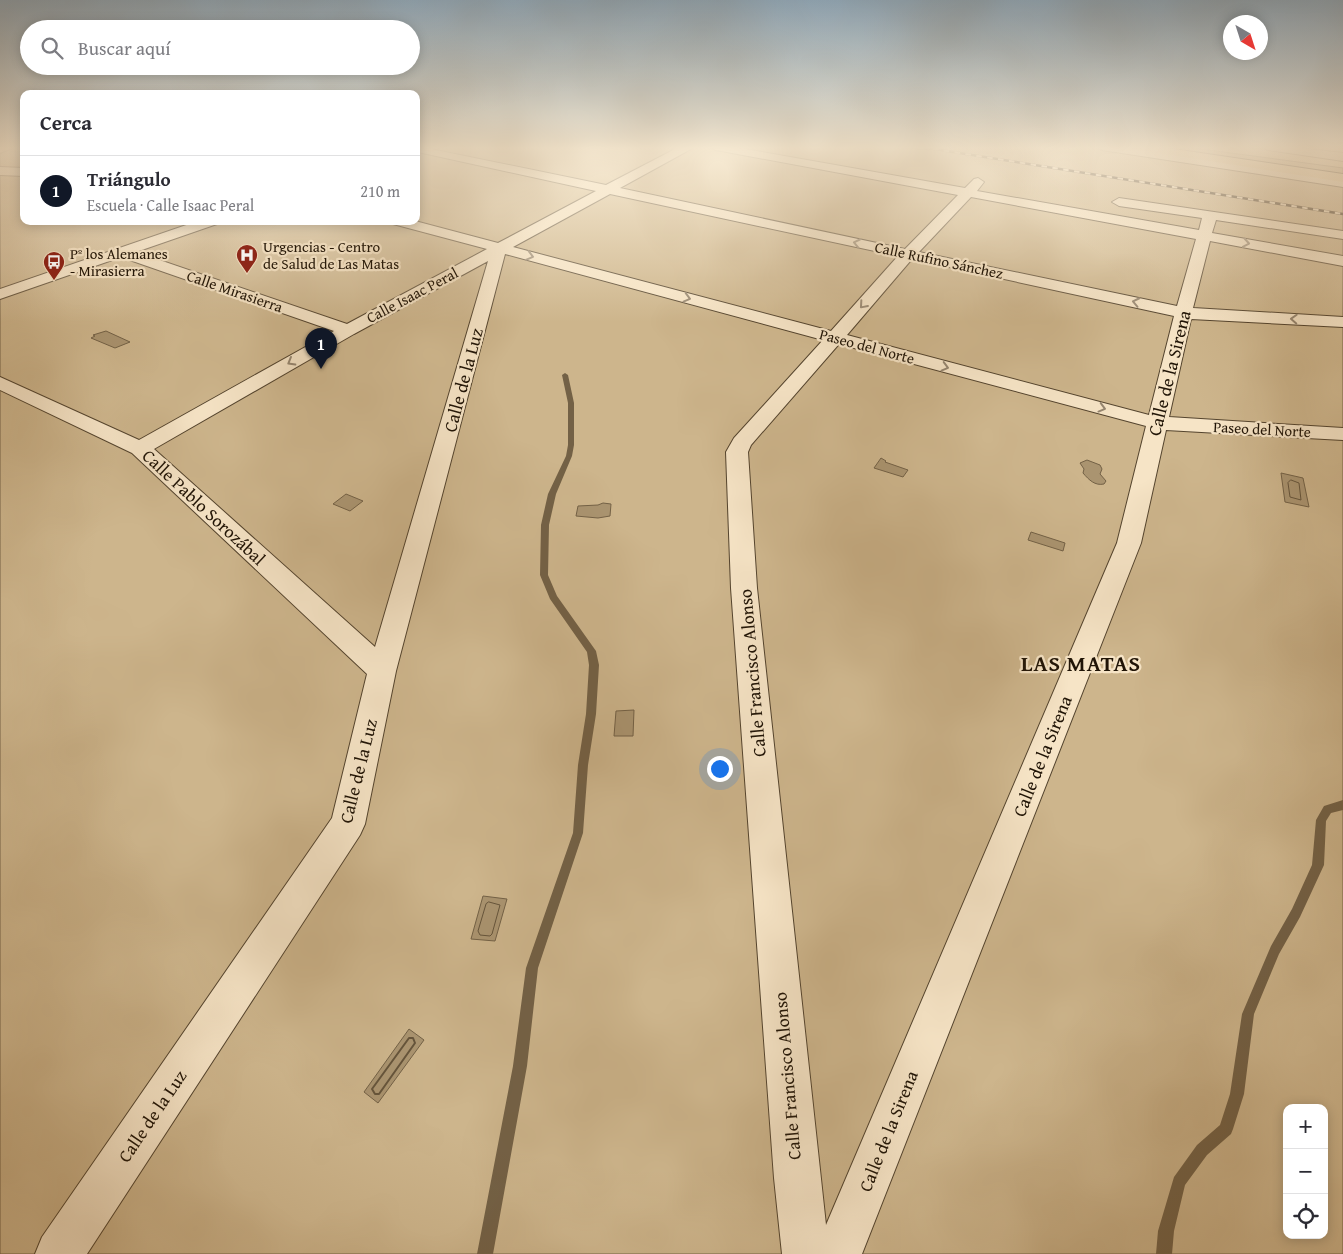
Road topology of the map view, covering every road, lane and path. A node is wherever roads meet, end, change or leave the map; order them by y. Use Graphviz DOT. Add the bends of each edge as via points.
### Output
graph roads {
  1 [pos="580,206"];
  2 [pos="682,206"];
  3 [pos="954,206"];
  4 [pos="1069,206"];
  5 [pos="1141,206"];
  6 [pos="1210,216"];
  7 [pos="200,225"];
  8 [pos="413,225"];
  9 [pos="1343,234"];
  10 [pos="1204,236"];
  11 [pos="499,248"];
  12 [pos="121,252"];
  13 [pos="908,254"];
  14 [pos="1343,261"];
  15 [pos="0,294"];
  16 [pos="1184,313"];
  17 [pos="1343,322"];
  18 [pos="348,330"];
  19 [pos="835,338"];
  20 [pos="0,383"];
  21 [pos="1157,423"];
  22 [pos="1343,434"];
  23 [pos="140,448"];
  24 [pos="382,671"];
  25 [pos="59,1254"];
  26 [pos="806,1254"];
  27 [pos="838,1254"];
  1 -- 11 [label="street, Calle Isaac Peral"];
  13 -- 2 [label="street, Calle Rufino Sánchez, one-way"];
  3 -- 13 [label="street, Calle Francisco Alonso"];
  4 -- 10 [label="street"];
  5 -- 6 [label="street"];
  6 -- 9 [label="street"];
  6 -- 10 [label="street, Calle de la Sirena"];
  7 -- 12 [label="street"];
  8 -- 11 [label="street, Paseo del Norte"];
  10 -- 14 [label="street, one-way"];
  10 -- 16 [label="street, Calle de la Sirena"];
  11 -- 18 [label="street, Calle Isaac Peral"];
  11 -- 19 [label="street, Paseo del Norte, one-way"];
  11 -- 24 [label="street, Calle de la Luz"];
  12 -- 15 [label="street"];
  12 -- 18 [label="street, Calle Mirasierra"];
  16 -- 13 [label="street, Calle Rufino Sánchez, one-way"];
  13 -- 19 [label="street, Calle Francisco Alonso, one-way"];
  17 -- 16 [label="street, Calle Rufino Sánchez, one-way"];
  16 -- 21 [label="street, Calle de la Sirena"];
  18 -- 23 [label="street, Calle Isaac Peral, one-way"];
  19 -- 21 [label="street, Paseo del Norte, one-way"];
  19 -- 26 [label="street, Calle Francisco Alonso" via="742,443 736,460 744,588 796,1178"];
  20 -- 23 [label="street, Calle Pablo Sorozábal"];
  21 -- 22 [label="street, Paseo del Norte"];
  21 -- 27 [label="street, Calle de la Sirena" via="1129,543"];
  23 -- 24 [label="street, Calle Pablo Sorozábal"];
  24 -- 25 [label="street, Calle de la Luz" via="348,824"];
}
